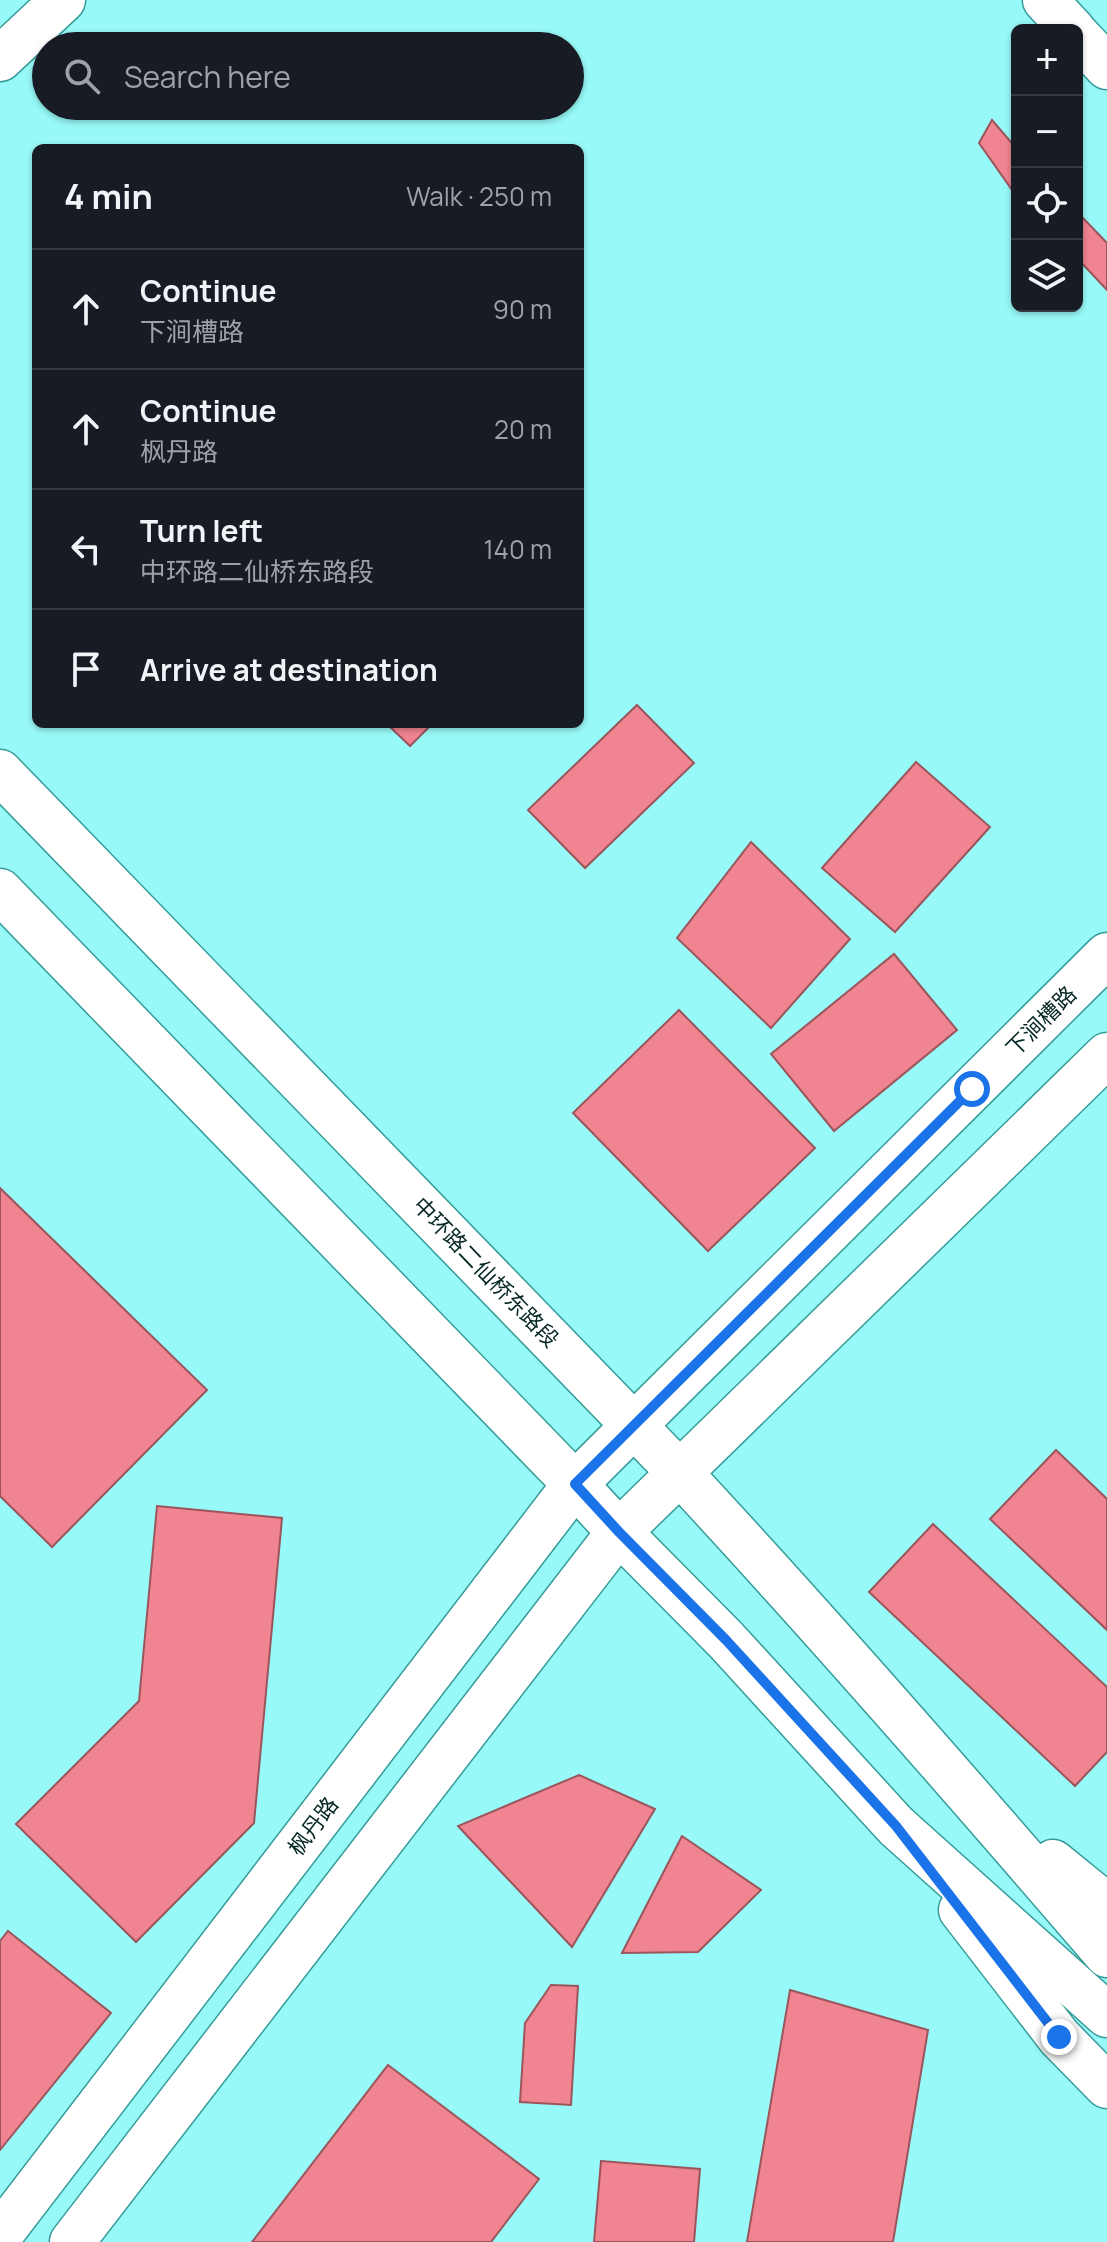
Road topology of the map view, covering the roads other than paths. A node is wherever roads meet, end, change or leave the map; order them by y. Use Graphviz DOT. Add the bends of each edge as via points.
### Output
graph roads {
  1 [pos="63,0"];
  2 [pos="1045,0"];
  3 [pos="1067,24"];
  4 [pos="1083,41"];
  5 [pos="0,59"];
  6 [pos="1107,67"];
  7 [pos="0,772"];
  8 [pos="0,891"];
  9 [pos="1107,955"];
  10 [pos="1107,1055"];
  11 [pos="634,1425"];
  12 [pos="679,1472"];
  13 [pos="575,1484"];
  14 [pos="619,1532"];
  15 [pos="960,1784"];
  16 [pos="896,1826"];
  17 [pos="1107,1906"];
  18 [pos="1107,1955"];
  19 [pos="1105,2013"];
  20 [pos="1107,2086"];
  21 [pos="0,2235"];
  22 [pos="72,2242"];
  1 -- 5 [label="main road"];
  2 -- 3 [label="main road"];
  4 -- 6 [label="main road"];
  7 -- 11 [label="main road, 中环路二仙桥东路段"];
  8 -- 13 [label="main road"];
  9 -- 11 [label="main road, 下涧槽路"];
  10 -- 12 [label="main road"];
  11 -- 12 [label="main road, 中环路二仙桥东路段"];
  11 -- 13 [label="main road, 枫丹路"];
  12 -- 14 [label="main road"];
  12 -- 15 [label="main road, 中环路二仙桥东路段"];
  13 -- 14 [label="main road"];
  13 -- 21 [label="main road, 枫丹路"];
  14 -- 16 [label="main road"];
  14 -- 22 [label="main road"];
  15 -- 17 [label="main road, 中环路二仙桥东路段"];
  15 -- 18 [label="main road, 中环路二仙桥东路段"];
  16 -- 19 [label="main road"];
  16 -- 20 [label="main road" via="1059,2037"];
}
